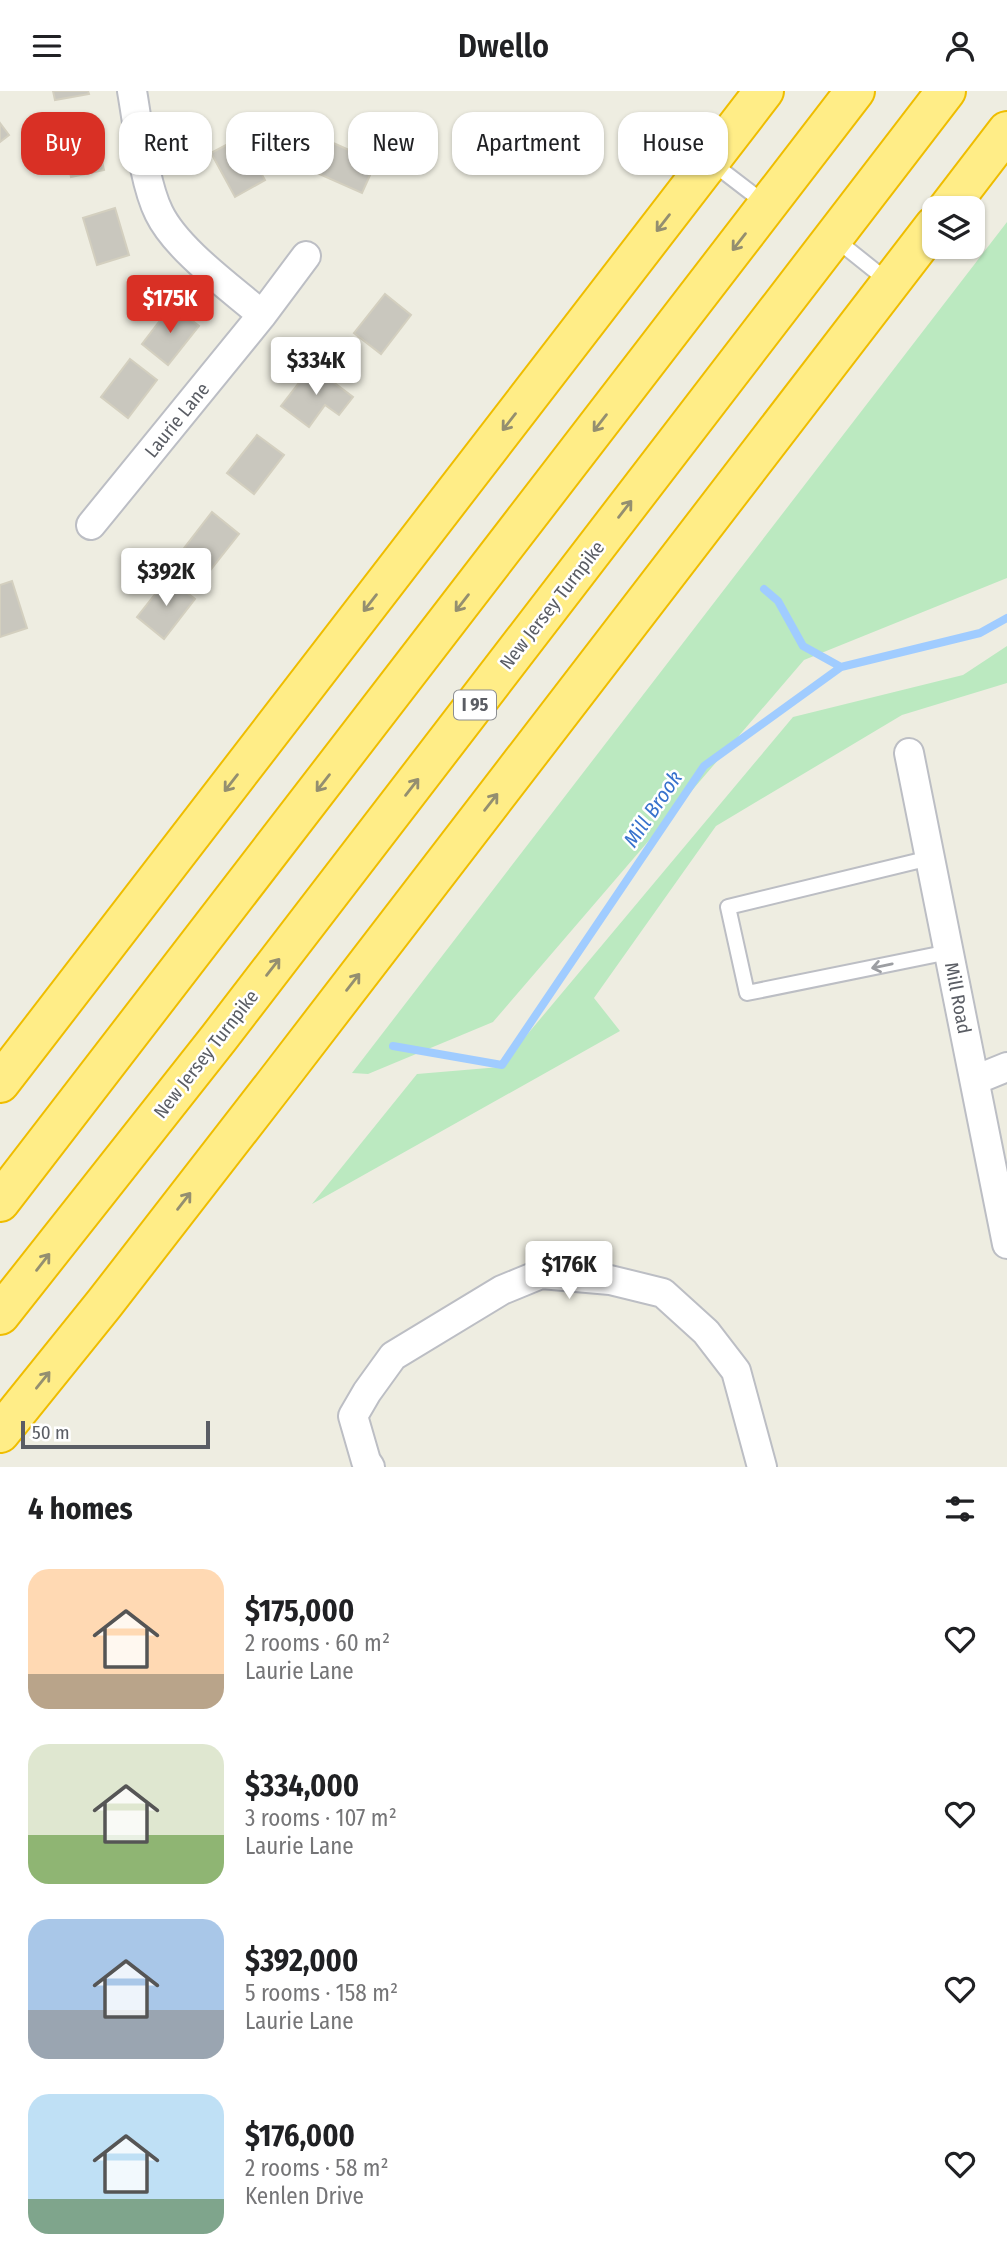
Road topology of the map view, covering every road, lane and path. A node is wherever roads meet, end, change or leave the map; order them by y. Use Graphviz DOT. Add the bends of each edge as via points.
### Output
graph roads {
  1 [pos="132,91"];
  2 [pos="764,91"];
  3 [pos="855,91"];
  4 [pos="946,91"];
  5 [pos="1007,131"];
  6 [pos="728,138"];
  7 [pos="699,175"];
  8 [pos="728,175"];
  9 [pos="957,196"];
  10 [pos="768,205"];
  11 [pos="833,238"];
  12 [pos="922,242"];
  13 [pos="306,256"];
  14 [pos="890,283"];
  15 [pos="262,315"];
  16 [pos="91,525"];
  17 [pos="909,753"];
  18 [pos="930,859"];
  19 [pos="949,953"];
  20 [pos="1007,1067"];
  21 [pos="975,1080"];
  22 [pos="0,1083"];
  23 [pos="0,1202"];
  24 [pos="1007,1244"];
  25 [pos="0,1315"];
  26 [pos="0,1433"];
  27 [pos="370,1467"];
  28 [pos="762,1467"];
  1 -- 15 [label="street" via="158,213 181,244"];
  2 -- 6 [label="highway"];
  3 -- 10 [label="highway"];
  4 -- 11 [label="highway, New Jersey Turnpike / I 95"];
  5 -- 9 [label="highway"];
  7 -- 22 [label="highway, one-way"];
  8 -- 10 [label="lane"];
  10 -- 23 [label="highway, one-way"];
  11 -- 14 [label="lane"];
  25 -- 11 [label="highway, New Jersey Turnpike / I 95, one-way"];
  12 -- 14 [label="highway"];
  13 -- 15 [label="street, Laurie Lane"];
  26 -- 14 [label="highway, one-way"];
  15 -- 16 [label="street, Laurie Lane"];
  17 -- 18 [label="street, Mill Road"];
  18 -- 19 [label="street, Mill Road"];
  19 -- 18 [label="lane, one-way" via="747,993 728,907"];
  19 -- 21 [label="street, Mill Road"];
  20 -- 21 [label="street"];
  21 -- 24 [label="street, Mill Road"];
  27 -- 28 [label="street" via="353,1416 393,1356 502,1290 541,1274 610,1280 663,1293 706,1332 736,1371"];
}
